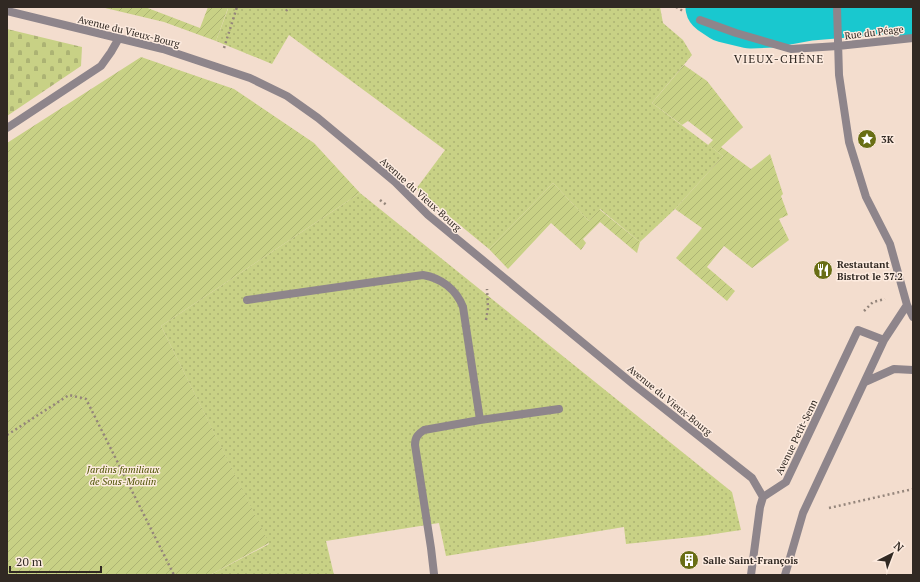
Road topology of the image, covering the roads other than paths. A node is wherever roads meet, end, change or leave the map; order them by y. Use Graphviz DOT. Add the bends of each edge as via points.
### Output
graph roads {
  1 [pos="837,7"];
  2 [pos="7,11"];
  3 [pos="700,20"];
  4 [pos="119,38"];
  5 [pos="913,38"];
  6 [pos="838,46"];
  7 [pos="7,128"];
  8 [pos="247,300"];
  9 [pos="907,305"];
  10 [pos="913,317"];
  11 [pos="884,340"];
  12 [pos="913,370"];
  13 [pos="865,382"];
  14 [pos="559,409"];
  15 [pos="480,420"];
  16 [pos="763,497"];
  17 [pos="434,574"];
  18 [pos="751,575"];
  19 [pos="786,575"];
  1 -- 6 [label="street"];
  2 -- 4 [label="street, Avenue du Vieux-Bourg"];
  3 -- 6 [label="street, Rue du Péage" via="791,49"];
  4 -- 7 [label="street" via="100,66"];
  4 -- 16 [label="street, Avenue du Vieux-Bourg" via="163,49 250,78 287,96 318,118 395,182 434,220 752,478"];
  5 -- 6 [label="street, Rue du Péage"];
  6 -- 9 [label="street" via="849,142 866,197 890,244"];
  8 -- 15 [label="street" via="415,275 429,276 442,282 456,293 463,307"];
  9 -- 10 [label="street"];
  9 -- 11 [label="street"];
  11 -- 13 [label="street"];
  11 -- 16 [label="street, Avenue Petit-Senn" via="858,330 786,482"];
  12 -- 13 [label="street" via="894,369"];
  13 -- 19 [label="street" via="803,513"];
  14 -- 15 [label="street"];
  15 -- 17 [label="street" via="424,430 415,439"];
  16 -- 18 [label="street"];
}
